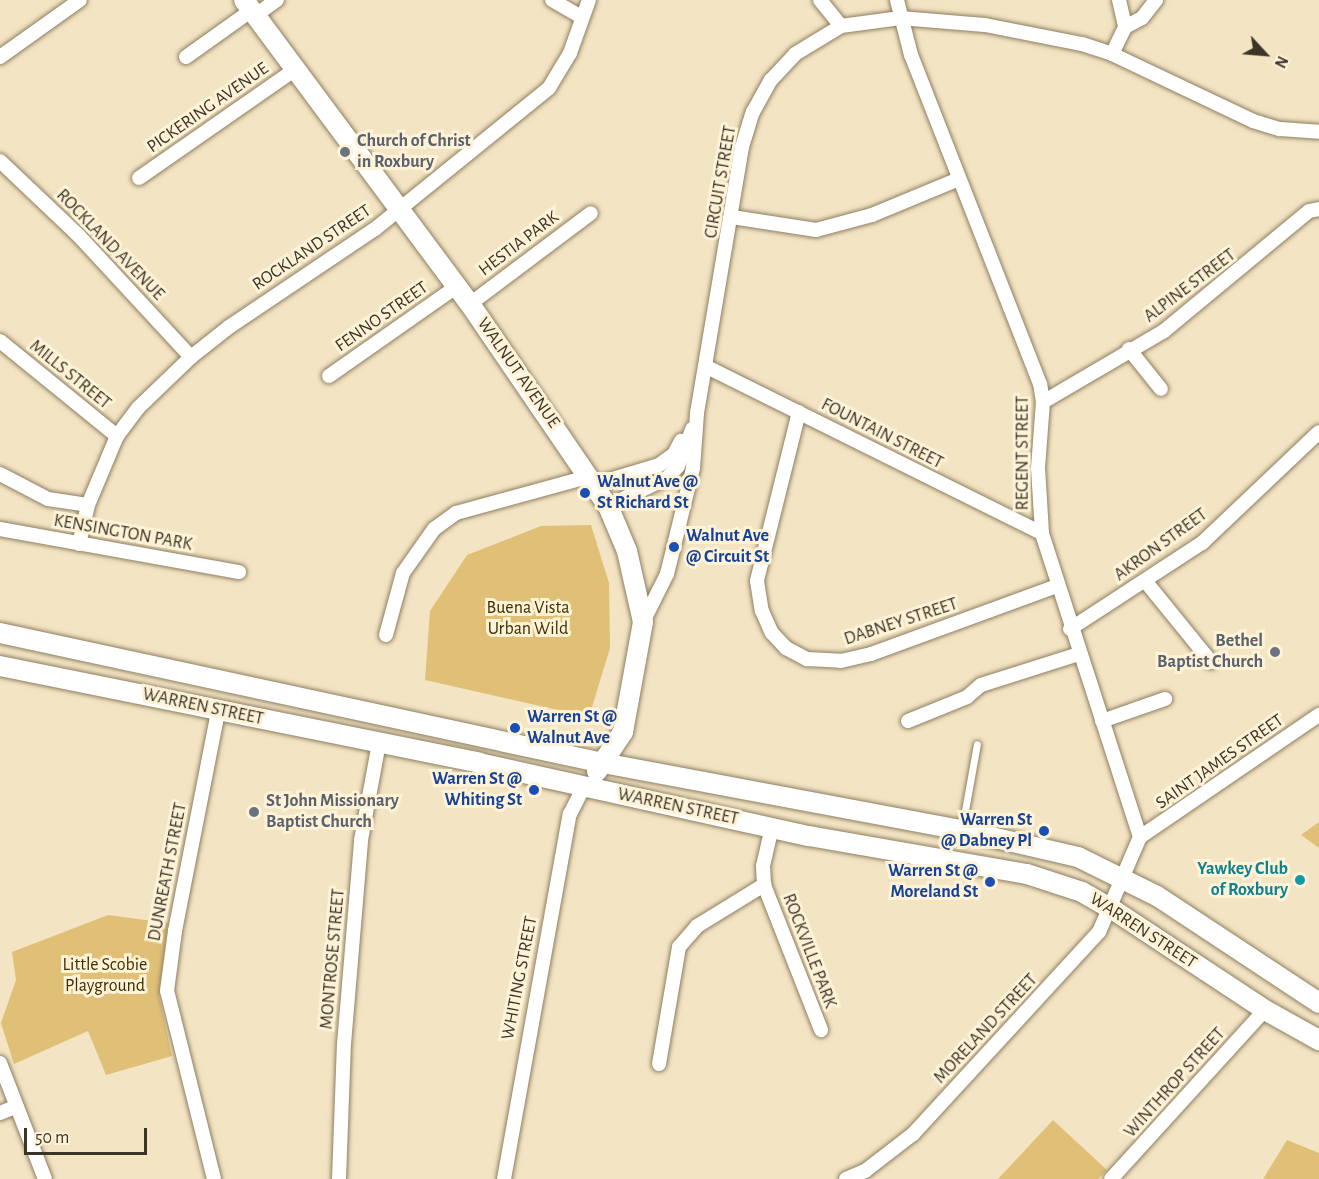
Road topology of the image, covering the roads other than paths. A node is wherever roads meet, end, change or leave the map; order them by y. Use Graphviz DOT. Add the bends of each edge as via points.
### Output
graph roads {
  1 [pos="80,0"];
  2 [pos="277,0"];
  3 [pos="552,0"];
  4 [pos="589,0"];
  5 [pos="820,0"];
  6 [pos="897,0"];
  7 [pos="1119,0"];
  8 [pos="1156,0"];
  9 [pos="251,8"];
  10 [pos="582,17"];
  11 [pos="900,18"];
  12 [pos="841,26"];
  13 [pos="1125,27"];
  14 [pos="1112,54"];
  15 [pos="0,57"];
  16 [pos="186,57"];
  17 [pos="297,68"];
  18 [pos="1319,132"];
  19 [pos="0,161"];
  20 [pos="139,178"];
  21 [pos="959,179"];
  22 [pos="400,209"];
  23 [pos="1319,209"];
  24 [pos="591,213"];
  25 [pos="732,217"];
  26 [pos="456,287"];
  27 [pos="470,304"];
  28 [pos="0,340"];
  29 [pos="1129,349"];
  30 [pos="191,357"];
  31 [pos="706,367"];
  32 [pos="329,376"];
  33 [pos="1161,389"];
  34 [pos="1043,402"];
  35 [pos="799,412"];
  36 [pos="697,413"];
  37 [pos="1319,432"];
  38 [pos="117,436"];
  39 [pos="0,474"];
  40 [pos="593,480"];
  41 [pos="88,505"];
  42 [pos="608,506"];
  43 [pos="0,529"];
  44 [pos="1042,533"];
  45 [pos="79,544"];
  46 [pos="239,572"];
  47 [pos="1146,582"];
  48 [pos="1057,586"];
  49 [pos="643,622"];
  50 [pos="1070,629"];
  51 [pos="0,633"];
  52 [pos="386,635"];
  53 [pos="1079,654"];
  54 [pos="1211,662"];
  55 [pos="0,666"];
  56 [pos="1166,699"];
  57 [pos="218,712"];
  58 [pos="1319,715"];
  59 [pos="1102,721"];
  60 [pos="908,722"];
  61 [pos="379,743"];
  62 [pos="977,744"];
  63 [pos="603,763"];
  64 [pos="584,787"];
  65 [pos="772,827"];
  66 [pos="961,830"];
  67 [pos="1140,837"];
  68 [pos="1124,878"];
  69 [pos="765,885"];
  70 [pos="1112,909"];
  71 [pos="1319,1003"];
  72 [pos="1265,1010"];
  73 [pos="821,1030"];
  74 [pos="1319,1040"];
  75 [pos="0,1063"];
  76 [pos="659,1064"];
  77 [pos="17,1106"];
  78 [pos="0,1113"];
  79 [pos="45,1179"];
  80 [pos="214,1179"];
  81 [pos="339,1179"];
  82 [pos="504,1179"];
  83 [pos="846,1179"];
  84 [pos="1111,1179"];
  1 -- 15 [label="street"];
  2 -- 9 [label="street"];
  3 -- 10 [label="street"];
  4 -- 10 [label="street, ROCKLAND STREET"];
  5 -- 12 [label="street"];
  6 -- 11 [label="street, REGENT STREET"];
  7 -- 13 [label="street"];
  8 -- 13 [label="street" via="1142,18"];
  9 -- 16 [label="street"];
  9 -- 17 [label="main road, WALNUT AVENUE"];
  10 -- 22 [label="street, ROCKLAND STREET" via="570,52 549,88"];
  11 -- 12 [label="street, CIRCUIT STREET"];
  11 -- 14 [label="street, CIRCUIT STREET" via="985,25 1082,44"];
  11 -- 21 [label="street, REGENT STREET"];
  12 -- 25 [label="street, CIRCUIT STREET" via="795,54 771,80 753,112 742,147"];
  13 -- 14 [label="street"];
  14 -- 18 [label="street, CIRCUIT STREET" via="1252,121 1280,129"];
  17 -- 20 [label="street, PICKERING AVENUE"];
  17 -- 22 [label="main road, WALNUT AVENUE"];
  19 -- 30 [label="street, ROCKLAND AVENUE" via="78,234"];
  21 -- 25 [label="street" via="872,215 816,230"];
  21 -- 34 [label="street, REGENT STREET" via="1041,384"];
  22 -- 26 [label="main road, WALNUT AVENUE"];
  22 -- 30 [label="street, ROCKLAND STREET"];
  23 -- 29 [label="street, ALPINE STREET" via="1309,211 1164,332"];
  24 -- 27 [label="street, HESTIA PARK"];
  25 -- 31 [label="street, CIRCUIT STREET"];
  26 -- 27 [label="main road, WALNUT AVENUE"];
  26 -- 32 [label="street, FENNO STREET"];
  27 -- 40 [label="main road, WALNUT AVENUE"];
  28 -- 38 [label="street, MILLS STREET"];
  29 -- 33 [label="street"];
  29 -- 34 [label="street, ALPINE STREET"];
  30 -- 38 [label="street, ROCKLAND STREET" via="138,408"];
  31 -- 35 [label="street, FOUNTAIN STREET"];
  31 -- 36 [label="street, CIRCUIT STREET"];
  34 -- 44 [label="street, REGENT STREET" via="1038,468"];
  35 -- 44 [label="street, FOUNTAIN STREET"];
  35 -- 48 [label="street, DABNEY STREET" via="757,580 762,611 772,633 786,648 807,659 841,661 861,657"];
  36 -- 40 [label="street, CIRCUIT STREET" via="674,454 659,465"];
  36 -- 42 [label="street, CIRCUIT STREET" via="678,466 653,487"];
  36 -- 49 [label="street, CIRCUIT STREET" via="693,468 666,574"];
  37 -- 47 [label="street, AKRON STREET" via="1202,543"];
  38 -- 41 [label="street, ROCKLAND STREET"];
  39 -- 41 [label="street" via="48,499"];
  40 -- 42 [label="main road, WALNUT AVENUE"];
  40 -- 52 [label="street, CIRCUIT STREET" via="456,513 434,529 403,573"];
  41 -- 45 [label="street, ROCKLAND STREET"];
  42 -- 49 [label="main road, WALNUT AVENUE" via="627,551"];
  43 -- 45 [label="street, KENSINGTON PARK"];
  44 -- 48 [label="street, REGENT STREET"];
  45 -- 46 [label="street, KENSINGTON PARK"];
  47 -- 50 [label="street, AKRON STREET"];
  47 -- 54 [label="street"];
  48 -- 50 [label="street, REGENT STREET"];
  49 -- 63 [label="main road, WALNUT AVENUE" via="623,732"];
  50 -- 53 [label="street, REGENT STREET"];
  51 -- 63 [label="main road, WARREN STREET"];
  53 -- 59 [label="street, REGENT STREET"];
  53 -- 60 [label="street" via="981,684 967,697"];
  55 -- 57 [label="main road, WARREN STREET"];
  56 -- 59 [label="street"];
  57 -- 61 [label="main road, WARREN STREET"];
  57 -- 80 [label="street, DUNREATH STREET" via="167,991"];
  58 -- 67 [label="street, SAINT JAMES STREET"];
  59 -- 67 [label="street, REGENT STREET"];
  61 -- 64 [label="main road, WARREN STREET"];
  61 -- 81 [label="street, MONTROSE STREET" via="361,840 344,1044"];
  62 -- 66 [label="lane"];
  63 -- 64 [label="main road, WALNUT AVENUE"];
  63 -- 66 [label="main road, WARREN STREET"];
  64 -- 65 [label="main road, WARREN STREET"];
  64 -- 82 [label="street, WHITING STREET" via="570,814"];
  65 -- 69 [label="street, ROCKVILLE PARK" via="763,866"];
  65 -- 70 [label="main road, WARREN STREET" via="1027,874 1073,888"];
  66 -- 68 [label="main road, WARREN STREET" via="1078,857"];
  67 -- 68 [label="street"];
  68 -- 70 [label="street, MORELAND STREET"];
  68 -- 71 [label="main road, WARREN STREET"];
  69 -- 73 [label="street, ROCKVILLE PARK"];
  69 -- 76 [label="street, ROCKVILLE PARK" via="697,926 679,947"];
  70 -- 72 [label="main road, WARREN STREET"];
  70 -- 83 [label="street, MORELAND STREET" via="1099,932 913,1134 865,1171"];
  72 -- 74 [label="main road, WARREN STREET"];
  72 -- 84 [label="street, WINTHROP STREET"];
  75 -- 77 [label="street"];
  77 -- 78 [label="street"];
  77 -- 79 [label="street"];
}
